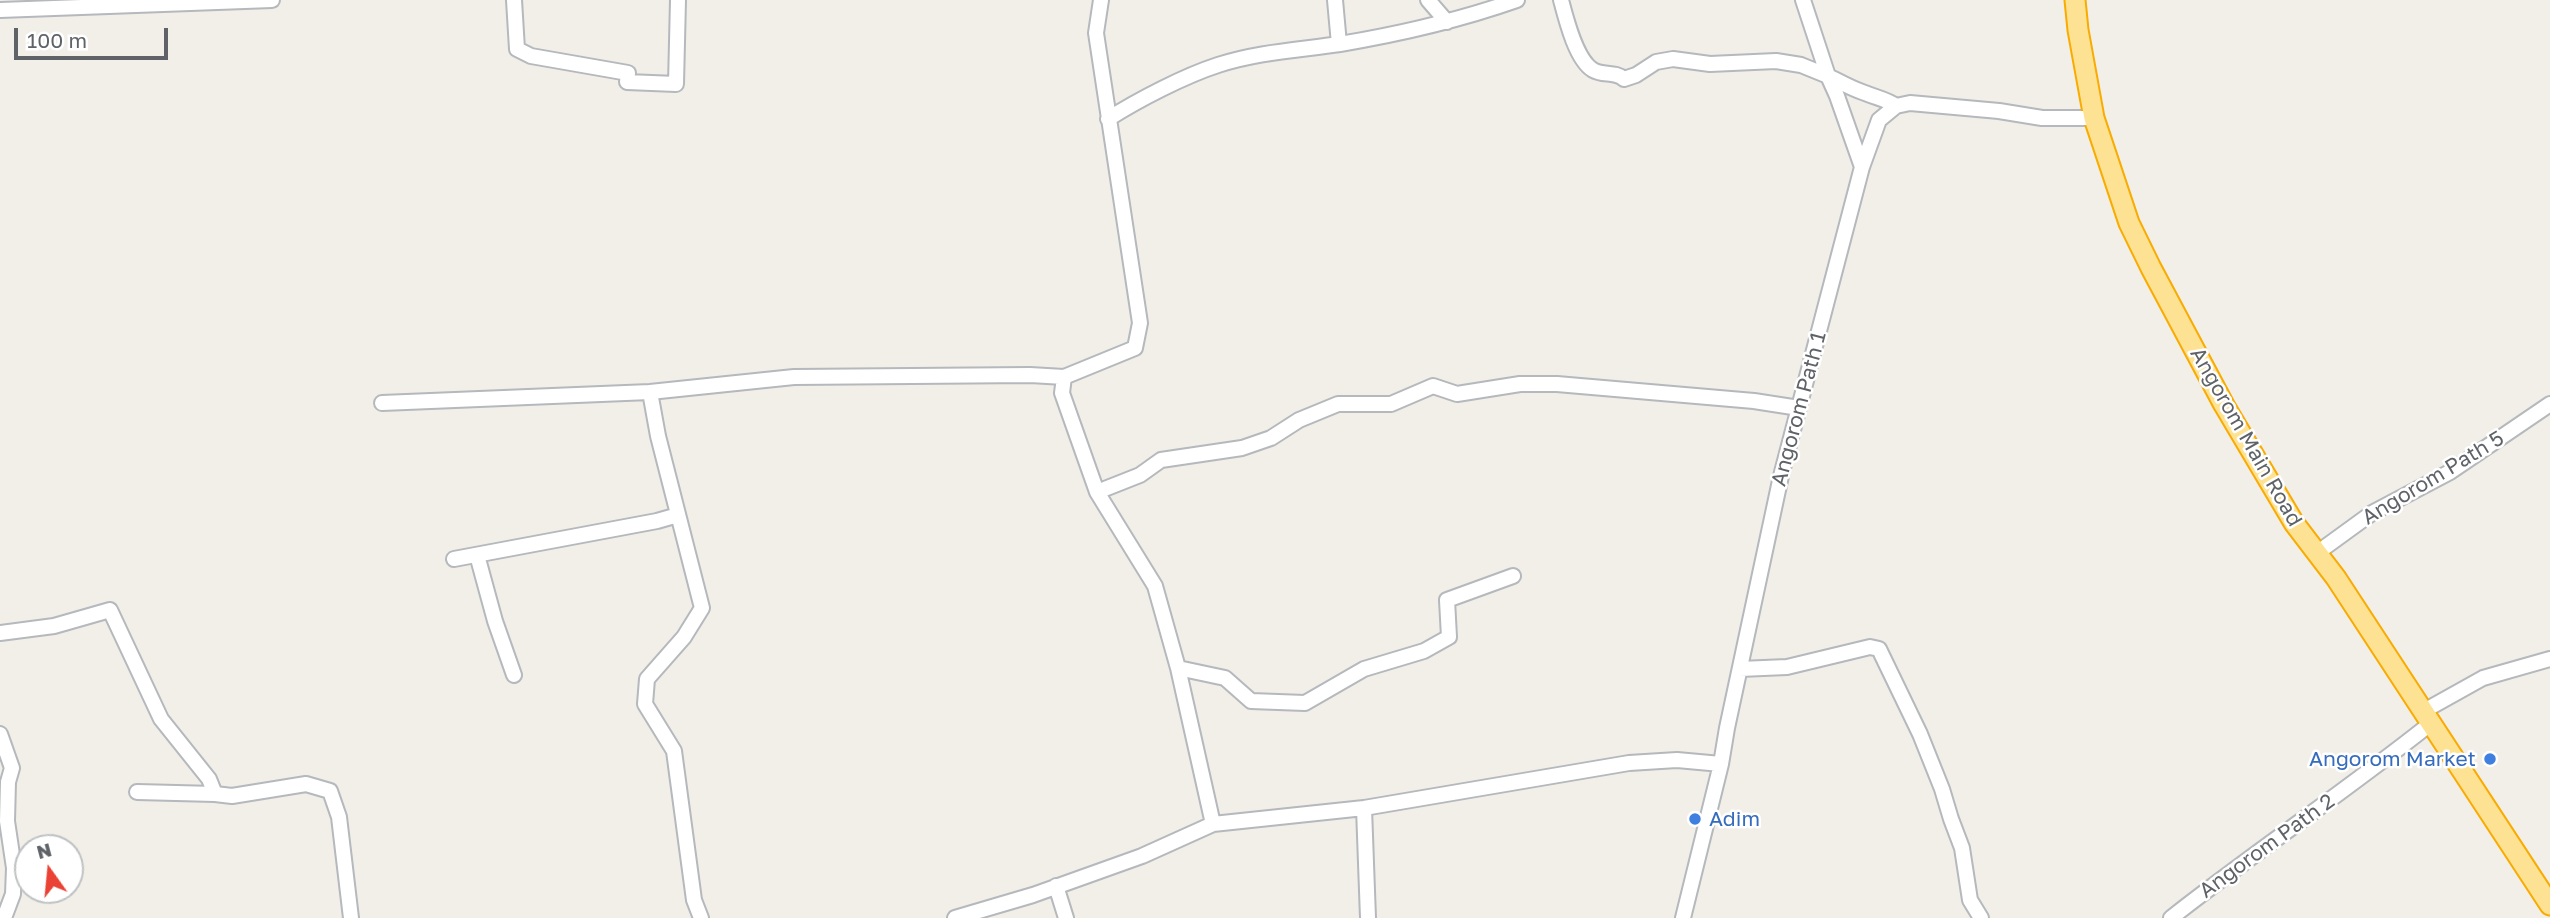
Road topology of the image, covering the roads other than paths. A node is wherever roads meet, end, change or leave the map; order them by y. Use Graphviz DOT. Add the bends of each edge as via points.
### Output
graph roads {
  1 [pos="272,0"];
  2 [pos="514,0"];
  3 [pos="678,0"];
  4 [pos="1101,0"];
  5 [pos="1335,0"];
  6 [pos="1427,0"];
  7 [pos="1517,0"];
  8 [pos="1561,0"];
  9 [pos="1803,0"];
  10 [pos="2075,0"];
  11 [pos="0,10"];
  12 [pos="1447,22"];
  13 [pos="1339,44"];
  14 [pos="1828,76"];
  15 [pos="1896,106"];
  16 [pos="2094,118"];
  17 [pos="1108,119"];
  18 [pos="1861,167"];
  19 [pos="1064,377"];
  20 [pos="650,391"];
  21 [pos="382,403"];
  22 [pos="2550,404"];
  23 [pos="1799,408"];
  24 [pos="1097,492"];
  25 [pos="678,515"];
  26 [pos="2317,553"];
  27 [pos="477,555"];
  28 [pos="454,559"];
  29 [pos="1513,576"];
  30 [pos="0,633"];
  31 [pos="2550,659"];
  32 [pos="1178,668"];
  33 [pos="1740,669"];
  34 [pos="514,675"];
  35 [pos="2426,718"];
  36 [pos="0,734"];
  37 [pos="1721,764"];
  38 [pos="137,792"];
  39 [pos="215,794"];
  40 [pos="1364,808"];
  41 [pos="1213,824"];
  42 [pos="1056,886"];
  43 [pos="2550,905"];
  44 [pos="4,918"];
  45 [pos="351,918"];
  46 [pos="701,918"];
  47 [pos="955,918"];
  48 [pos="1066,918"];
  49 [pos="1368,918"];
  50 [pos="1683,918"];
  51 [pos="1981,918"];
  52 [pos="2171,918"];
  1 -- 11 [label="street"];
  2 -- 3 [label="street" via="517,49 531,56 628,74 627,82 676,84"];
  4 -- 17 [label="street" via="1096,33"];
  5 -- 13 [label="street"];
  6 -- 12 [label="street"];
  7 -- 12 [label="street"];
  8 -- 14 [label="street" via="1580,56 1601,73 1624,79 1656,62 1674,59 1710,64 1776,61"];
  9 -- 14 [label="street"];
  10 -- 16 [label="highway, Angorom Main Road"];
  12 -- 13 [label="street"];
  13 -- 17 [label="street" via="1265,53 1217,65"];
  14 -- 15 [label="street"];
  14 -- 18 [label="street"];
  15 -- 16 [label="street" via="1927,103 2042,118"];
  15 -- 18 [label="street, Angorom Path 1" via="1880,120"];
  16 -- 26 [label="highway, Angorom Main Road" via="2129,223 2151,268 2270,486"];
  17 -- 19 [label="street" via="1140,323 1135,348"];
  18 -- 23 [label="street, Angorom Path 1"];
  19 -- 20 [label="street" via="794,377"];
  19 -- 24 [label="street" via="1062,393"];
  20 -- 21 [label="street"];
  20 -- 25 [label="street"];
  22 -- 26 [label="street, Angorom Path 5" via="2450,472 2372,513"];
  23 -- 24 [label="street" via="1557,384 1520,384 1457,394 1433,386 1391,404 1338,404 1299,420 1270,439 1242,448 1161,460 1140,475"];
  23 -- 33 [label="street, Angorom Path 1"];
  24 -- 32 [label="street" via="1155,586"];
  25 -- 27 [label="street"];
  25 -- 46 [label="street" via="702,608 684,637 647,679 645,704 674,751 694,900"];
  26 -- 35 [label="highway, Angorom Main Road"];
  27 -- 28 [label="street"];
  27 -- 34 [label="street"];
  29 -- 32 [label="street" via="1447,600 1449,637 1424,651 1364,669 1305,703 1251,701 1225,678"];
  30 -- 39 [label="street" via="54,626 110,610 161,719 209,779"];
  31 -- 35 [label="street, Angorom Path 2" via="2483,678"];
  32 -- 41 [label="street"];
  33 -- 37 [label="street, Angorom Path 1"];
  33 -- 51 [label="street" via="1787,667 1879,649 1942,789 1962,848 1970,900"];
  35 -- 43 [label="highway, Angorom Main Road"];
  35 -- 52 [label="street, Angorom Path 2"];
  36 -- 44 [label="street" via="12,768 7,821 13,894"];
  37 -- 40 [label="street" via="1677,760 1629,764"];
  37 -- 50 [label="street, Angorom Path 1"];
  38 -- 39 [label="street"];
  39 -- 45 [label="street" via="232,796 306,784 330,791 340,817"];
  40 -- 41 [label="street"];
  40 -- 49 [label="street"];
  41 -- 42 [label="street" via="1142,856"];
  42 -- 47 [label="street"];
  42 -- 48 [label="street"];
}
